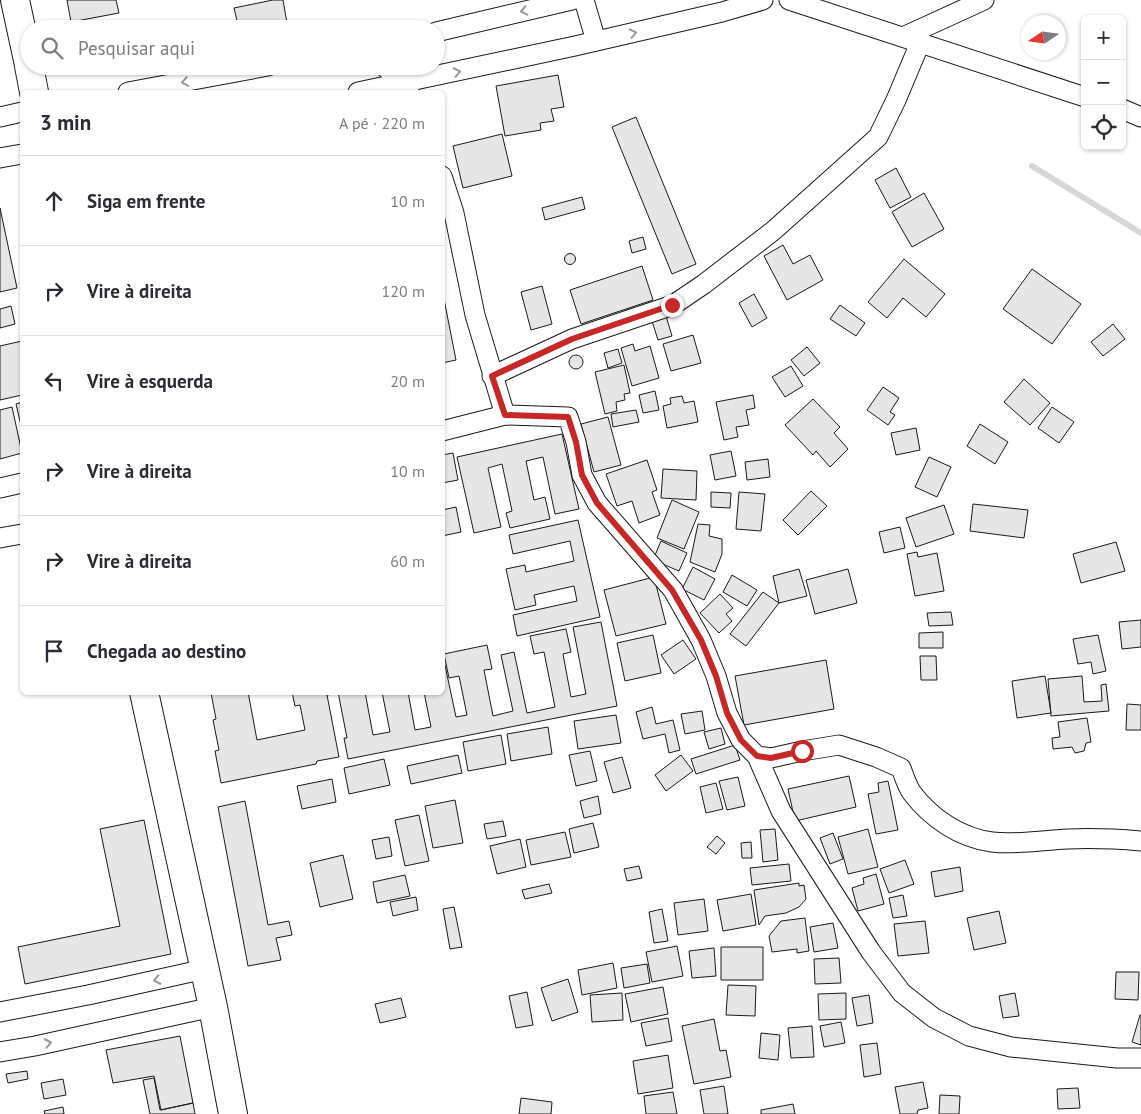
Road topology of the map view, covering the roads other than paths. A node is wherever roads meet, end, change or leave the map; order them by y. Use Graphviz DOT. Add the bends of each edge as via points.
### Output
graph roads {
  1 [pos="15,0"];
  2 [pos="572,0"];
  3 [pos="584,0"];
  4 [pos="763,0"];
  5 [pos="789,0"];
  6 [pos="984,0"];
  7 [pos="20,23"];
  8 [pos="445,30"];
  9 [pos="911,40"];
  10 [pos="596,42"];
  11 [pos="31,75"];
  12 [pos="220,75"];
  13 [pos="394,75"];
  14 [pos="408,88"];
  15 [pos="34,90"];
  16 [pos="139,90"];
  17 [pos="383,90"];
  18 [pos="1081,96"];
  19 [pos="1126,111"];
  20 [pos="20,112"];
  21 [pos="0,117"];
  22 [pos="1141,117"];
  23 [pos="20,154"];
  24 [pos="0,158"];
  25 [pos="445,185"];
  26 [pos="492,376"];
  27 [pos="505,415"];
  28 [pos="445,430"];
  29 [pos="20,483"];
  30 [pos="0,488"];
  31 [pos="20,534"];
  32 [pos="0,538"];
  33 [pos="145,695"];
  34 [pos="757,756"];
  35 [pos="1141,841"];
  36 [pos="204,969"];
  37 [pos="213,1007"];
  38 [pos="0,1012"];
  39 [pos="0,1052"];
  40 [pos="1141,1058"];
  41 [pos="233,1114"];
  1 -- 7 [label="street"];
  2 -- 8 [label="street, one-way"];
  3 -- 10 [label="street"];
  10 -- 4 [label="street, one-way"];
  5 -- 9 [label="street"];
  6 -- 9 [label="street"];
  9 -- 18 [label="street"];
  9 -- 26 [label="street" via="896,100 878,137 773,231 672,305 572,339"];
  14 -- 10 [label="street, one-way"];
  11 -- 15 [label="street"];
  12 -- 16 [label="street, one-way"];
  13 -- 14 [label="street"];
  14 -- 17 [label="street"];
  19 -- 22 [label="street"];
  20 -- 21 [label="street"];
  23 -- 24 [label="street"];
  25 -- 26 [label="street"];
  26 -- 27 [label="street"];
  27 -- 28 [label="street"];
  27 -- 34 [label="street" via="568,417 582,475 597,503 672,590 701,640 727,713 741,740"];
  29 -- 30 [label="street"];
  31 -- 32 [label="street"];
  33 -- 36 [label="street"];
  34 -- 35 [label="street" via="771,758 839,745 876,757 901,768 911,791 929,812 970,837 992,842"];
  34 -- 40 [label="street" via="781,810 871,952 902,993 934,1018 969,1036 1011,1047"];
  36 -- 37 [label="street"];
  36 -- 38 [label="street, one-way"];
  39 -- 37 [label="street, one-way"];
  37 -- 41 [label="street"];
}
